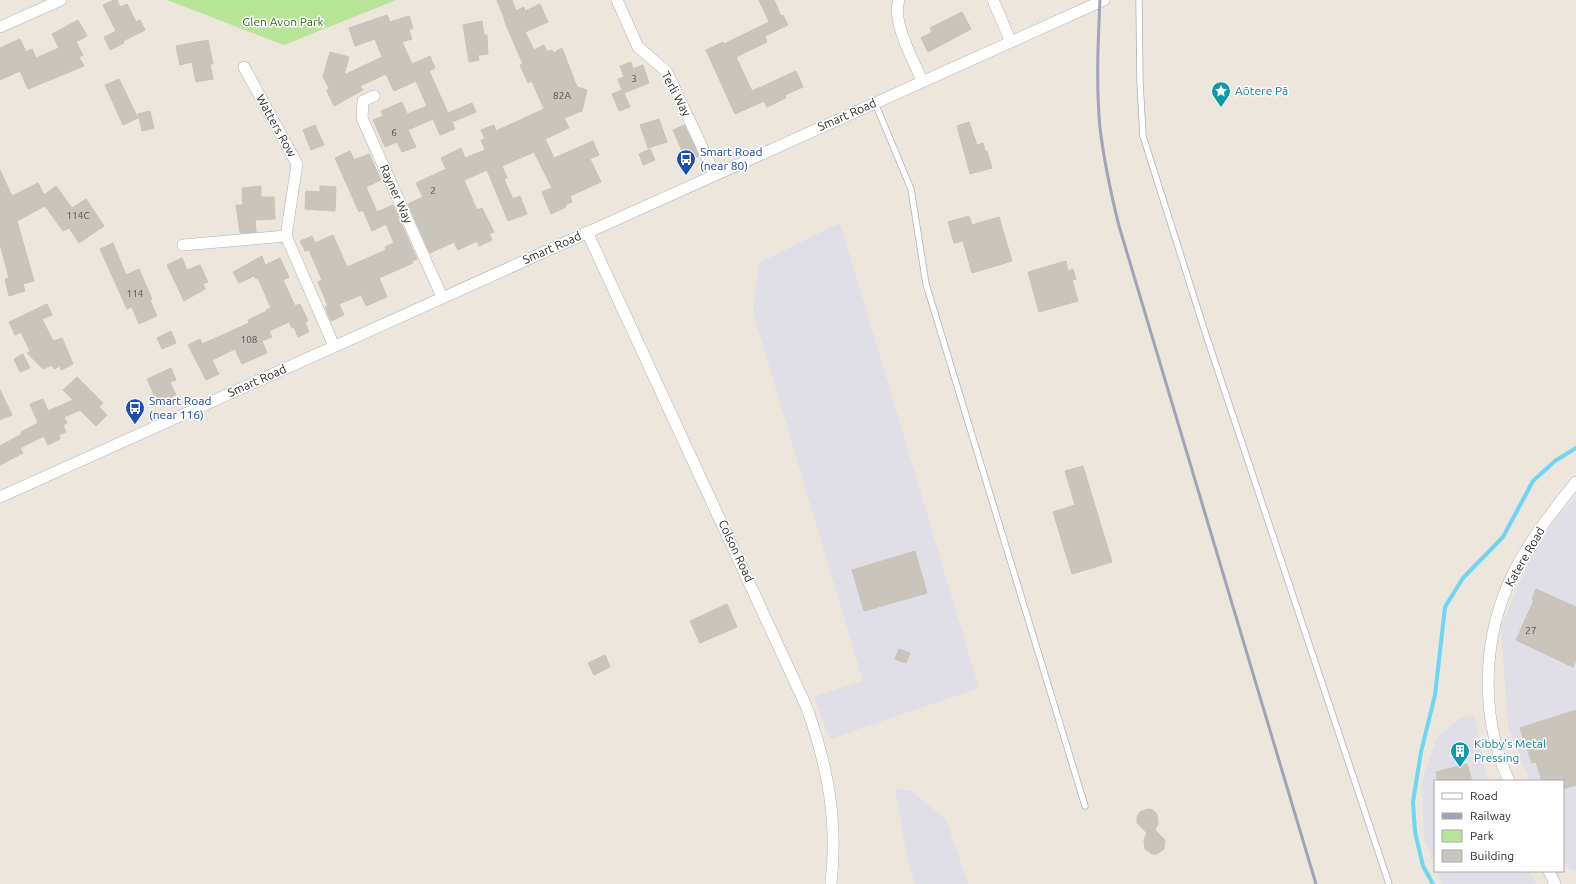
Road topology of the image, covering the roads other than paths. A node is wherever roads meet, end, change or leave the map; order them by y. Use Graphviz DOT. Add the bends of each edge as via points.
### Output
graph roads {
  1 [pos="61,0"];
  2 [pos="617,0"];
  3 [pos="899,0"];
  4 [pos="993,0"];
  5 [pos="1104,0"];
  6 [pos="1139,0"];
  7 [pos="0,27"];
  8 [pos="1011,42"];
  9 [pos="244,67"];
  10 [pos="922,81"];
  11 [pos="374,96"];
  12 [pos="875,103"];
  13 [pos="715,175"];
  14 [pos="587,232"];
  15 [pos="286,236"];
  16 [pos="183,245"];
  17 [pos="442,297"];
  18 [pos="334,346"];
  19 [pos="1576,482"];
  20 [pos="0,497"];
  21 [pos="1509,780"];
  22 [pos="1085,806"];
  23 [pos="1549,872"];
  24 [pos="831,884"];
  25 [pos="1389,884"];
  26 [pos="1554,884"];
  1 -- 7 [label="street"];
  2 -- 13 [label="street, Terli Way" via="638,47 667,72"];
  3 -- 10 [label="street" via="897,15 900,27"];
  4 -- 8 [label="street"];
  5 -- 8 [label="street, Smart Road"];
  6 -- 25 [label="lane" via="1143,136 1204,328"];
  8 -- 10 [label="street, Smart Road"];
  9 -- 15 [label="street, Watters Row" via="297,164"];
  10 -- 12 [label="street, Smart Road"];
  11 -- 17 [label="street, Rayner Way" via="363,101 362,118"];
  12 -- 13 [label="street, Smart Road"];
  12 -- 22 [label="lane" via="911,189 926,284"];
  13 -- 14 [label="street, Smart Road"];
  14 -- 17 [label="street, Smart Road"];
  14 -- 24 [label="street, Colson Road" via="807,708 828,780 832,805 834,832"];
  15 -- 16 [label="street"];
  15 -- 18 [label="street"];
  17 -- 18 [label="street, Smart Road"];
  18 -- 20 [label="street, Smart Road"];
  19 -- 21 [label="street, Katere Road" via="1530,543 1514,570 1497,615 1490,648 1489,703 1494,738"];
  23 -- 26 [label="street"];
}
